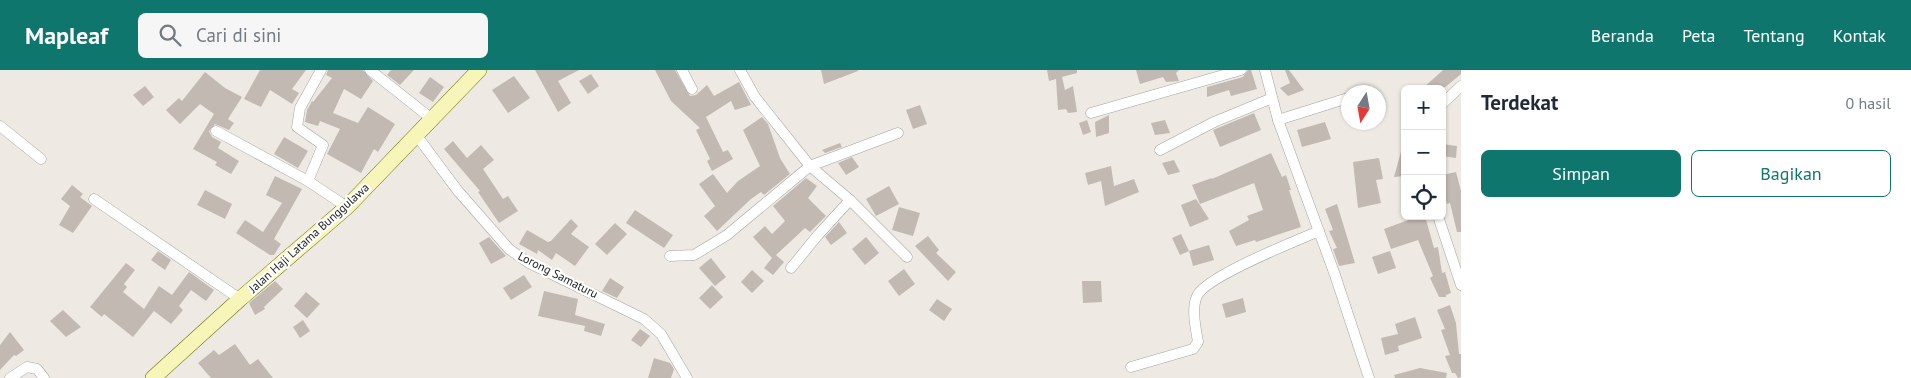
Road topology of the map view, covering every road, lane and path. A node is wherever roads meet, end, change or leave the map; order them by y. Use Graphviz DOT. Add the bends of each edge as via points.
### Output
graph roads {
  1 [pos="321,70"];
  2 [pos="370,70"];
  3 [pos="479,70"];
  4 [pos="682,70"];
  5 [pos="740,70"];
  6 [pos="1240,70"];
  7 [pos="1265,70"];
  8 [pos="1461,86"];
  9 [pos="692,89"];
  10 [pos="1272,98"];
  11 [pos="1341,100"];
  12 [pos="1446,100"];
  13 [pos="1091,112"];
  14 [pos="432,119"];
  15 [pos="1278,120"];
  16 [pos="0,126"];
  17 [pos="216,131"];
  18 [pos="898,133"];
  19 [pos="417,136"];
  20 [pos="1160,150"];
  21 [pos="41,159"];
  22 [pos="810,166"];
  23 [pos="308,181"];
  24 [pos="94,199"];
  25 [pos="850,200"];
  26 [pos="348,207"];
  27 [pos="1440,220"];
  28 [pos="1319,231"];
  29 [pos="670,256"];
  30 [pos="907,257"];
  31 [pos="791,268"];
  32 [pos="1459,270"];
  33 [pos="1461,285"];
  34 [pos="240,299"];
  35 [pos="1131,367"];
  36 [pos="10,378"];
  37 [pos="44,378"];
  38 [pos="153,378"];
  39 [pos="688,378"];
  40 [pos="1368,378"];
  1 -- 23 [label="street" via="297,122 298,130 323,145"];
  2 -- 14 [label="street"];
  3 -- 14 [label="main road, Jalan Haji Latama Bunggulawa"];
  4 -- 9 [label="street"];
  5 -- 22 [label="street" via="755,97"];
  6 -- 13 [label="street"];
  7 -- 10 [label="street"];
  8 -- 12 [label="street"];
  10 -- 15 [label="street"];
  10 -- 20 [label="street" via="1214,122"];
  11 -- 15 [label="street"];
  14 -- 19 [label="main road, Jalan Haji Latama Bunggulawa"];
  15 -- 28 [label="street"];
  16 -- 21 [label="street"];
  17 -- 23 [label="street"];
  18 -- 22 [label="street"];
  19 -- 26 [label="main road, Jalan Haji Latama Bunggulawa"];
  19 -- 39 [label="street, Lorong Samaturu" via="458,191 509,249 529,263 644,319 661,334"];
  22 -- 25 [label="street"];
  22 -- 29 [label="street" via="727,234 694,255"];
  23 -- 26 [label="street"];
  24 -- 34 [label="street"];
  25 -- 30 [label="street"];
  25 -- 31 [label="street"];
  26 -- 34 [label="main road, Jalan Haji Latama Bunggulawa"];
  27 -- 32 [label="street"];
  28 -- 35 [label="street" via="1232,271 1201,290 1195,302 1198,342 1193,349"];
  28 -- 40 [label="street"];
  32 -- 33 [label="street"];
  34 -- 38 [label="main road, Jalan Haji Latama Bunggulawa"];
  36 -- 37 [label="street" via="27,367 37,369"];
}
